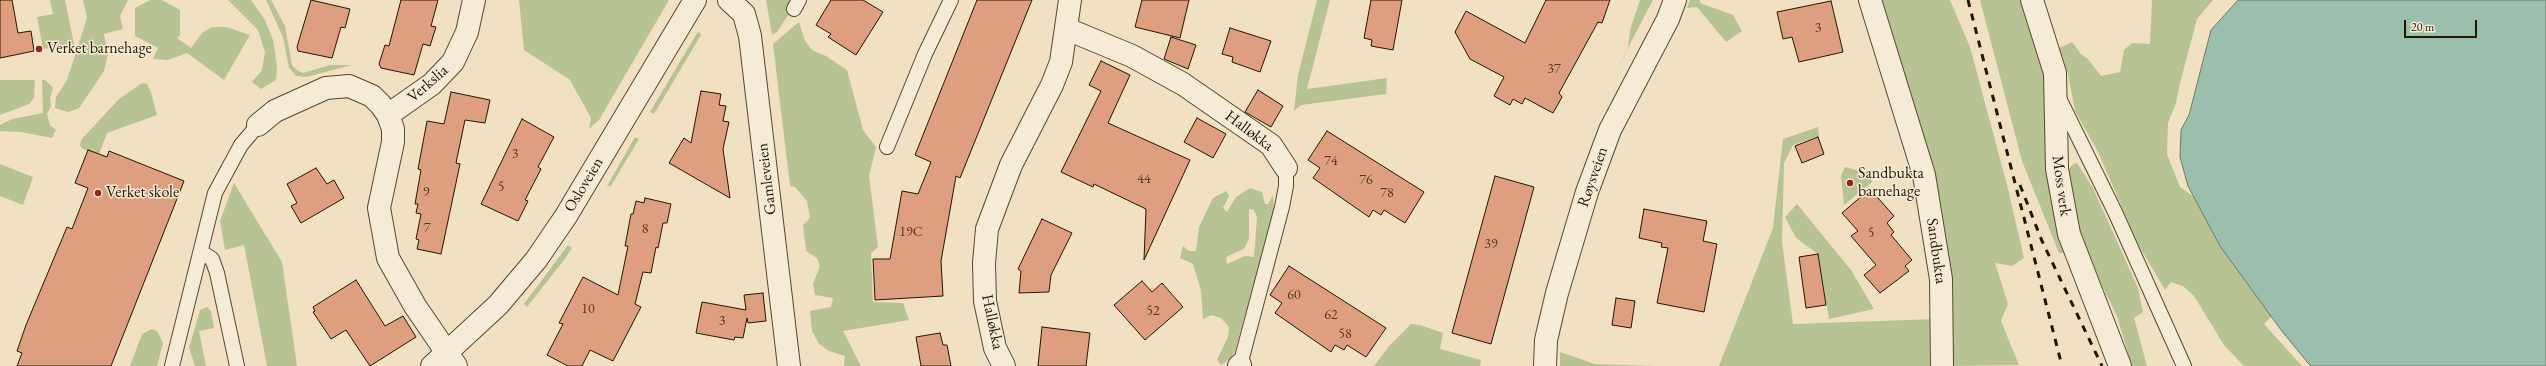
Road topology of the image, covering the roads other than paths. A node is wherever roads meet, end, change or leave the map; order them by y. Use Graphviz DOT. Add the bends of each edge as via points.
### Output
graph roads {
  1 [pos="474,0"];
  2 [pos="695,0"];
  3 [pos="729,0"];
  4 [pos="951,0"];
  5 [pos="1070,0"];
  6 [pos="1675,0"];
  7 [pos="1870,0"];
  8 [pos="2032,0"];
  9 [pos="1067,29"];
  10 [pos="2057,94"];
  11 [pos="388,115"];
  12 [pos="258,125"];
  13 [pos="887,147"];
  14 [pos="1286,168"];
  15 [pos="201,252"];
  16 [pos="452,359"];
  17 [pos="172,366"];
  18 [pos="237,366"];
  19 [pos="432,366"];
  20 [pos="789,366"];
  21 [pos="1004,366"];
  22 [pos="1240,366"];
  23 [pos="1545,366"];
  24 [pos="1942,366"];
  25 [pos="2120,366"];
  26 [pos="2184,366"];
  1 -- 11 [label="street, Verkslia" via="467,32 453,62 432,84"];
  2 -- 16 [label="street, Osloveien" via="566,216 536,260"];
  3 -- 20 [label="street, Gamleveien" via="744,14 750,36"];
  4 -- 13 [label="lane" via="925,54"];
  5 -- 9 [label="street, Halløkka"];
  6 -- 23 [label="street, Røysveien" via="1668,19 1610,130 1587,192 1557,293 1546,340"];
  7 -- 24 [label="street, Sandbukta" via="1924,175 1941,279"];
  8 -- 10 [label="street, Moss verk" via="2056,73"];
  9 -- 14 [label="street, Halløkka" via="1132,56 1183,84 1271,145"];
  9 -- 21 [label="street, Halløkka" via="1061,62 1052,85 1012,165 987,229 984,264 985,301 995,348"];
  10 -- 25 [label="street, Moss verk" via="2056,151 2063,209 2083,274"];
  10 -- 26 [label="lane" via="2115,212"];
  11 -- 12 [label="street" via="372,96 349,86 326,88 275,112"];
  11 -- 16 [label="street" via="393,129 393,142 379,208 388,258 415,306"];
  12 -- 15 [label="lane" via="241,145 220,182"];
  14 -- 22 [label="lane, Halløkka" via="1282,207"];
  15 -- 17 [label="lane"];
  15 -- 18 [label="lane" via="212,259 217,273"];
  16 -- 19 [label="street, Osloveien"];
}
